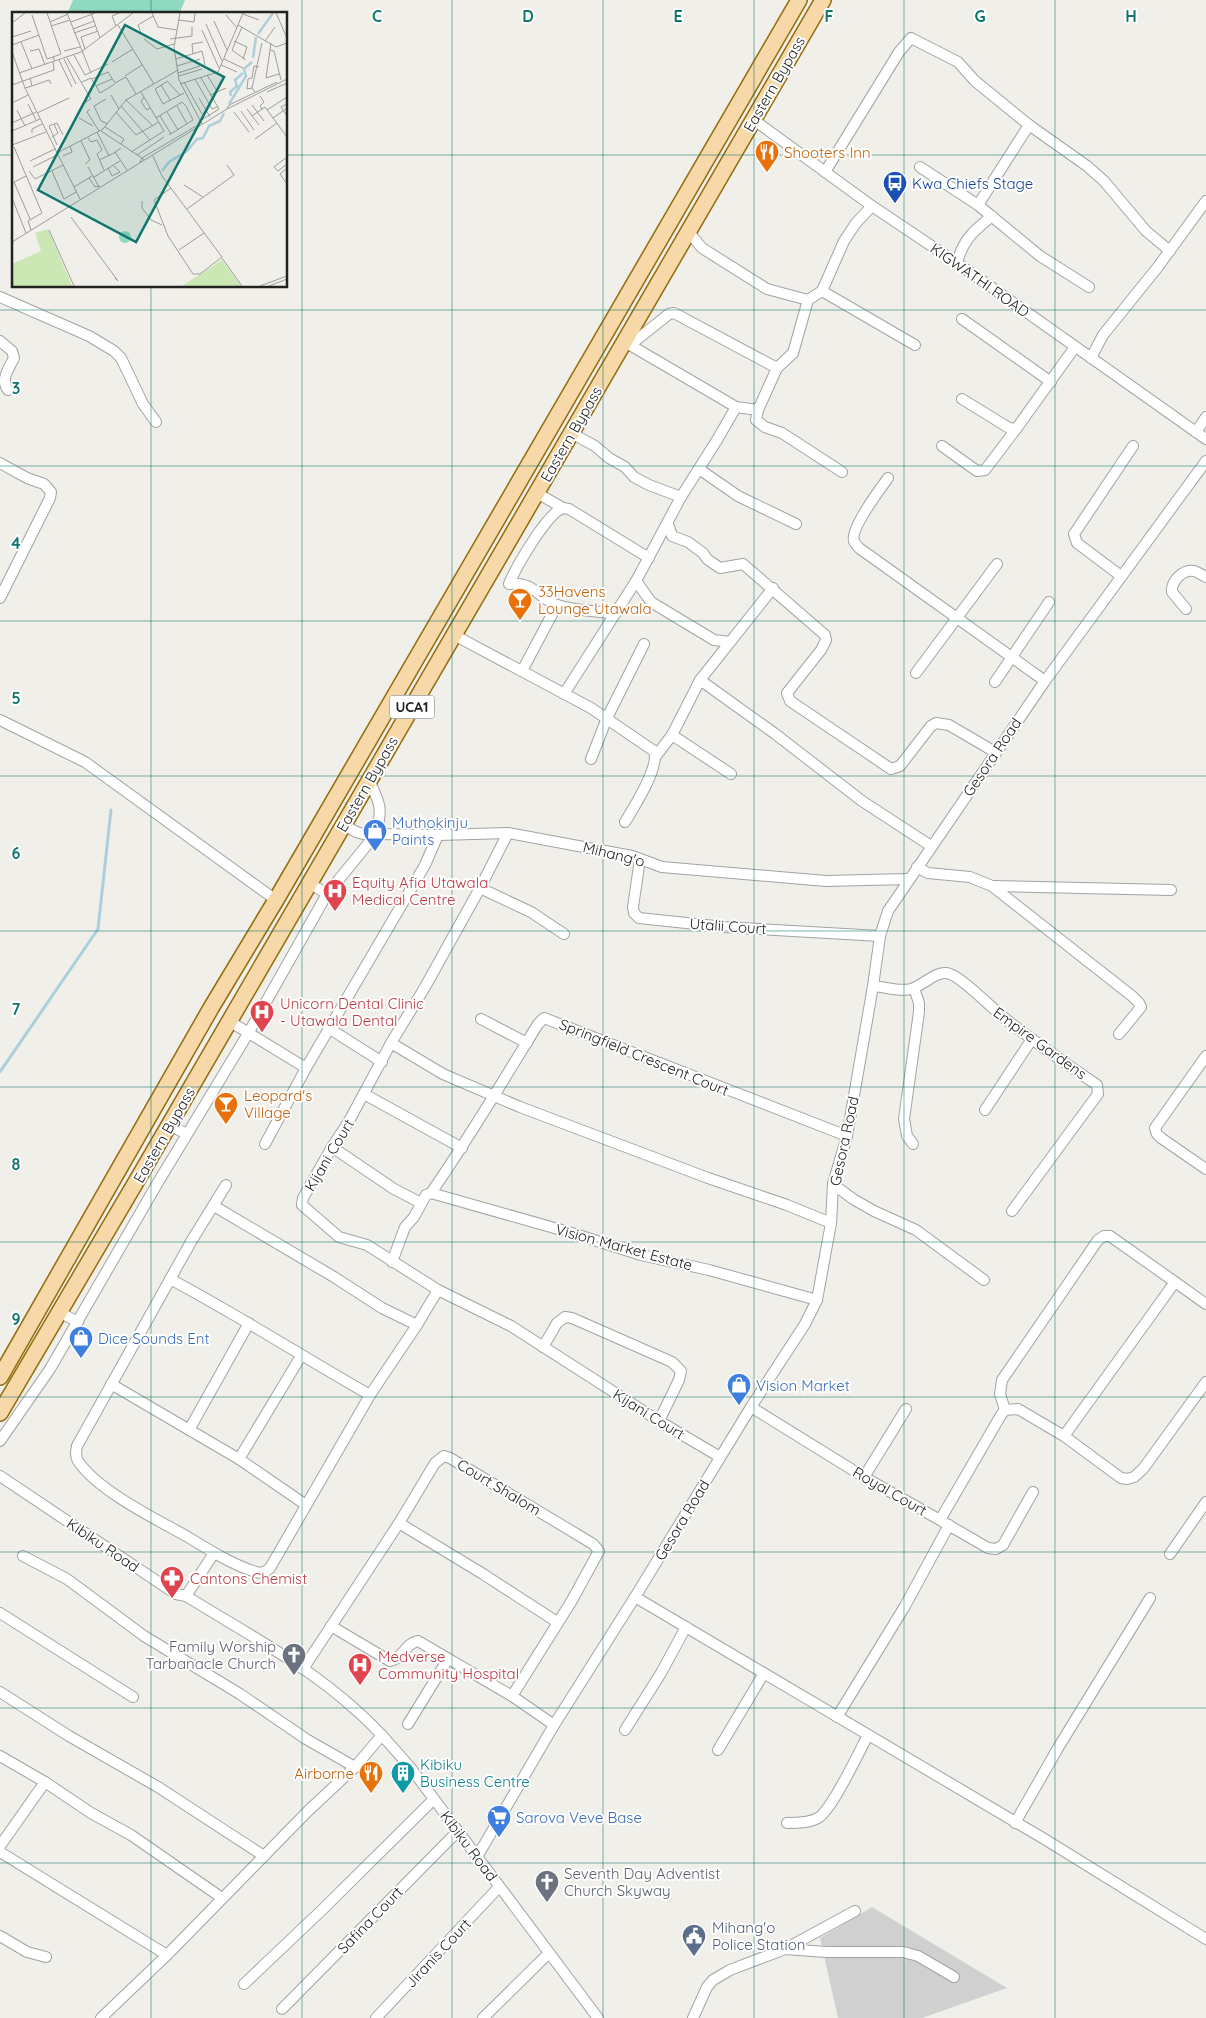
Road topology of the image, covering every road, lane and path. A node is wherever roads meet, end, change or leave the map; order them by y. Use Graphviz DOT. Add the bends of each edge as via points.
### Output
graph roads {
  1 [pos="799,0"];
  2 [pos="823,0"];
  3 [pos="754,120"];
  4 [pos="1029,125"];
  5 [pos="920,167"];
  6 [pos="825,172"];
  7 [pos="1206,201"];
  8 [pos="978,205"];
  9 [pos="872,206"];
  10 [pos="992,216"];
  11 [pos="688,231"];
  12 [pos="1170,251"];
  13 [pos="957,263"];
  14 [pos="1089,287"];
  15 [pos="822,291"];
  16 [pos="0,297"];
  17 [pos="808,300"];
  18 [pos="962,319"];
  19 [pos="629,340"];
  20 [pos="0,341"];
  21 [pos="915,345"];
  22 [pos="1075,347"];
  23 [pos="1091,358"];
  24 [pos="777,368"];
  25 [pos="1051,382"];
  26 [pos="8,390"];
  27 [pos="962,398"];
  28 [pos="736,407"];
  29 [pos="758,410"];
  30 [pos="1206,417"];
  31 [pos="156,422"];
  32 [pos="1016,429"];
  33 [pos="1196,432"];
  34 [pos="571,433"];
  35 [pos="1206,440"];
  36 [pos="942,446"];
  37 [pos="1133,446"];
  38 [pos="1206,461"];
  39 [pos="0,463"];
  40 [pos="699,469"];
  41 [pos="842,472"];
  42 [pos="888,478"];
  43 [pos="537,493"];
  44 [pos="681,496"];
  45 [pos="563,508"];
  46 [pos="668,524"];
  47 [pos="796,524"];
  48 [pos="649,558"];
  49 [pos="997,564"];
  50 [pos="1121,576"];
  51 [pos="1206,577"];
  52 [pos="636,582"];
  53 [pos="773,588"];
  54 [pos="0,598"];
  55 [pos="1049,602"];
  56 [pos="556,605"];
  57 [pos="1186,609"];
  58 [pos="614,614"];
  59 [pos="956,617"];
  60 [pos="454,635"];
  61 [pos="730,642"];
  62 [pos="644,644"];
  63 [pos="1012,657"];
  64 [pos="522,672"];
  65 [pos="916,673"];
  66 [pos="700,680"];
  67 [pos="1045,681"];
  68 [pos="995,682"];
  69 [pos="564,694"];
  70 [pos="607,718"];
  71 [pos="0,720"];
  72 [pos="672,735"];
  73 [pos="995,752"];
  74 [pos="656,756"];
  75 [pos="591,759"];
  76 [pos="731,774"];
  77 [pos="369,780"];
  78 [pos="625,822"];
  79 [pos="344,824"];
  80 [pos="508,833"];
  81 [pos="376,834"];
  82 [pos="438,835"];
  83 [pos="931,846"];
  84 [pos="640,859"];
  85 [pos="917,867"];
  86 [pos="909,879"];
  87 [pos="309,883"];
  88 [pos="992,886"];
  89 [pos="480,888"];
  90 [pos="1172,890"];
  91 [pos="327,894"];
  92 [pos="276,900"];
  93 [pos="564,934"];
  94 [pos="880,936"];
  95 [pos="874,986"];
  96 [pos="914,988"];
  97 [pos="481,1019"];
  98 [pos="229,1021"];
  99 [pos="330,1029"];
  100 [pos="249,1032"];
  101 [pos="1120,1034"];
  102 [pos="1032,1039"];
  103 [pos="527,1042"];
  104 [pos="391,1043"];
  105 [pos="1206,1056"];
  106 [pos="382,1062"];
  107 [pos="306,1068"];
  108 [pos="364,1094"];
  109 [pos="493,1094"];
  110 [pos="985,1110"];
  111 [pos="169,1125"];
  112 [pos="187,1134"];
  113 [pos="847,1136"];
  114 [pos="265,1144"];
  115 [pos="913,1144"];
  116 [pos="332,1147"];
  117 [pos="462,1148"];
  118 [pos="1206,1169"];
  119 [pos="117,1172"];
  120 [pos="136,1182"];
  121 [pos="833,1184"];
  122 [pos="226,1185"];
  123 [pos="431,1194"];
  124 [pos="422,1203"];
  125 [pos="214,1206"];
  126 [pos="1012,1211"];
  127 [pos="832,1223"];
  128 [pos="392,1262"];
  129 [pos="170,1279"];
  130 [pos="984,1280"];
  131 [pos="1175,1282"];
  132 [pos="438,1290"];
  133 [pos="817,1300"];
  134 [pos="1206,1304"];
  135 [pos="59,1312"];
  136 [pos="78,1322"];
  137 [pos="249,1323"];
  138 [pos="417,1325"];
  139 [pos="543,1347"];
  140 [pos="301,1356"];
  141 [pos="0,1377"];
  142 [pos="1206,1382"];
  143 [pos="110,1384"];
  144 [pos="370,1395"];
  145 [pos="751,1407"];
  146 [pos="906,1409"];
  147 [pos="1005,1410"];
  148 [pos="0,1413"];
  149 [pos="659,1421"];
  150 [pos="189,1430"];
  151 [pos="1064,1436"];
  152 [pos="0,1441"];
  153 [pos="720,1457"];
  154 [pos="239,1459"];
  155 [pos="864,1477"];
  156 [pos="1,1478"];
  157 [pos="1033,1492"];
  158 [pos="1206,1502"];
  159 [pos="306,1505"];
  160 [pos="399,1523"];
  161 [pos="944,1523"];
  162 [pos="214,1553"];
  163 [pos="1170,1554"];
  164 [pos="23,1556"];
  165 [pos="186,1596"];
  166 [pos="635,1597"];
  167 [pos="1150,1598"];
  168 [pos="0,1613"];
  169 [pos="557,1622"];
  170 [pos="331,1626"];
  171 [pos="686,1626"];
  172 [pos="448,1659"];
  173 [pos="303,1669"];
  174 [pos="764,1673"];
  175 [pos="0,1692"];
  176 [pos="512,1696"];
  177 [pos="133,1697"];
  178 [pos="838,1717"];
  179 [pos="408,1724"];
  180 [pos="554,1725"];
  181 [pos="625,1730"];
  182 [pos="382,1735"];
  183 [pos="868,1735"];
  184 [pos="718,1750"];
  185 [pos="0,1756"];
  186 [pos="355,1768"];
  187 [pos="45,1782"];
  188 [pos="434,1799"];
  189 [pos="787,1823"];
  190 [pos="1014,1823"];
  191 [pos="458,1832"];
  192 [pos="0,1846"];
  193 [pos="0,1852"];
  194 [pos="264,1856"];
  195 [pos="477,1857"];
  196 [pos="499,1887"];
  197 [pos="222,1898"];
  198 [pos="855,1911"];
  199 [pos="0,1936"];
  200 [pos="1206,1939"];
  201 [pos="785,1949"];
  202 [pos="549,1953"];
  203 [pos="167,1955"];
  204 [pos="46,1957"];
  205 [pos="954,1977"];
  206 [pos="244,1984"];
  207 [pos="282,2009"];
  208 [pos="102,2018"];
  209 [pos="376,2018"];
  210 [pos="483,2018"];
  211 [pos="598,2018"];
  212 [pos="692,2018"];
  1 -- 92 [label="main road, Eastern Bypass / UCA1"];
  2 -- 3 [label="main road, Eastern Bypass / UCA1"];
  3 -- 6 [label="street, KIGWATHI ROAD"];
  3 -- 11 [label="main road, Eastern Bypass / UCA1"];
  4 -- 6 [label="street" via="975,81 958,62 912,38 899,52"];
  4 -- 8 [label="street"];
  4 -- 12 [label="street" via="1104,180 1132,216"];
  5 -- 8 [label="street"];
  6 -- 9 [label="street, KIGWATHI ROAD"];
  7 -- 12 [label="street"];
  8 -- 10 [label="street"];
  9 -- 13 [label="street, KIGWATHI ROAD"];
  9 -- 15 [label="street" via="844,241"];
  10 -- 13 [label="street" via="960,248"];
  10 -- 14 [label="street" via="1040,256"];
  11 -- 17 [label="street" via="702,248 767,289"];
  11 -- 19 [label="main road, Eastern Bypass / UCA1"];
  12 -- 23 [label="street" via="1103,335"];
  13 -- 22 [label="street, KIGWATHI ROAD"];
  15 -- 17 [label="street"];
  15 -- 21 [label="street"];
  16 -- 31 [label="street" via="89,336 114,351"];
  17 -- 24 [label="street" via="793,353"];
  18 -- 25 [label="street"];
  19 -- 24 [label="street" via="674,313"];
  19 -- 28 [label="street"];
  19 -- 34 [label="main road, Eastern Bypass / UCA1"];
  20 -- 26 [label="street" via="12,351 14,358 5,377 4,386"];
  22 -- 23 [label="street, KIGWATHI ROAD"];
  22 -- 25 [label="street"];
  23 -- 33 [label="street, KIGWATHI ROAD"];
  24 -- 29 [label="street"];
  25 -- 32 [label="street"];
  27 -- 32 [label="street" via="1009,428"];
  28 -- 29 [label="street"];
  28 -- 40 [label="street"];
  29 -- 41 [label="street" via="756,420 765,427 782,433"];
  30 -- 33 [label="street"];
  32 -- 36 [label="street" via="985,470 977,471"];
  33 -- 35 [label="street, KIGWATHI ROAD"];
  34 -- 43 [label="main road, Eastern Bypass / UCA1"];
  34 -- 44 [label="street" via="595,446 634,477"];
  37 -- 50 [label="street" via="1074,534 1077,543"];
  38 -- 50 [label="street, Gesora Road"];
  39 -- 54 [label="street" via="44,484 51,492"];
  40 -- 44 [label="street"];
  40 -- 47 [label="street" via="738,496"];
  42 -- 59 [label="street" via="860,521 854,542"];
  43 -- 45 [label="street"];
  43 -- 60 [label="main road, Eastern Bypass / UCA1"];
  44 -- 46 [label="street"];
  45 -- 48 [label="street"];
  45 -- 56 [label="street" via="552,514 515,569 509,584 528,586"];
  46 -- 48 [label="street"];
  46 -- 53 [label="street" via="672,536 688,542 720,568 743,564"];
  48 -- 52 [label="street"];
  49 -- 59 [label="street"];
  50 -- 67 [label="street, Gesora Road"];
  51 -- 57 [label="street" via="1196,571 1188,571 1174,583 1172,592"];
  52 -- 58 [label="street"];
  52 -- 61 [label="street" via="651,602 714,640"];
  53 -- 61 [label="street"];
  53 -- 73 [label="street" via="826,640 787,693 790,701 891,769 900,766 936,723 949,725"];
  55 -- 63 [label="street"];
  56 -- 58 [label="street"];
  56 -- 64 [label="street"];
  58 -- 69 [label="street"];
  59 -- 63 [label="street"];
  59 -- 65 [label="street"];
  60 -- 64 [label="street"];
  60 -- 77 [label="main road, Eastern Bypass / UCA1"];
  61 -- 66 [label="street"];
  62 -- 70 [label="street"];
  63 -- 67 [label="street"];
  63 -- 68 [label="street"];
  64 -- 69 [label="street"];
  66 -- 72 [label="street"];
  66 -- 83 [label="street" via="862,801"];
  67 -- 73 [label="street, Gesora Road"];
  69 -- 70 [label="street"];
  70 -- 74 [label="street" via="649,747"];
  70 -- 75 [label="street"];
  71 -- 92 [label="street" via="86,762"];
  72 -- 74 [label="street"];
  72 -- 76 [label="street"];
  73 -- 83 [label="street, Gesora Road"];
  74 -- 78 [label="street" via="643,791"];
  77 -- 79 [label="main road, Eastern Bypass / UCA1"];
  77 -- 81 [label="street" via="381,814"];
  79 -- 81 [label="street, Mihang'o" via="364,835"];
  79 -- 87 [label="main road, Eastern Bypass / UCA1"];
  80 -- 82 [label="street, Mihang'o"];
  80 -- 84 [label="street, Mihang'o"];
  80 -- 89 [label="street, Kijani Court"];
  81 -- 82 [label="street, Mihang'o"];
  81 -- 91 [label="street"];
  82 -- 99 [label="street" via="425,865"];
  83 -- 85 [label="street, Gesora Road"];
  84 -- 86 [label="street, Mihang'o" via="662,867 826,881"];
  84 -- 94 [label="street, Utalii Court" via="633,907 639,918 724,927"];
  85 -- 86 [label="street, Gesora Road"];
  85 -- 88 [label="street" via="928,873 970,877"];
  86 -- 94 [label="street, Gesora Road" via="888,911"];
  87 -- 91 [label="street"];
  87 -- 98 [label="main road, Eastern Bypass / UCA1"];
  88 -- 90 [label="street"];
  88 -- 101 [label="street" via="1139,1002 1141,1007"];
  89 -- 93 [label="street" via="531,912"];
  89 -- 104 [label="street, Kijani Court"];
  91 -- 100 [label="street"];
  92 -- 119 [label="main road, Eastern Bypass / UCA1"];
  94 -- 95 [label="street, Gesora Road"];
  95 -- 96 [label="street, Empire Gardens"];
  95 -- 113 [label="street, Gesora Road"];
  96 -- 102 [label="street, Empire Gardens" via="938,975 950,974"];
  96 -- 115 [label="street" via="920,1012 904,1119 907,1136"];
  97 -- 103 [label="street"];
  98 -- 100 [label="street"];
  98 -- 111 [label="main road, Eastern Bypass / UCA1"];
  99 -- 106 [label="street"];
  99 -- 107 [label="street"];
  100 -- 107 [label="street"];
  100 -- 112 [label="street"];
  102 -- 110 [label="street"];
  102 -- 126 [label="street, Empire Gardens" via="1097,1085 1099,1090"];
  103 -- 109 [label="street, Springfield Crescent Court"];
  103 -- 113 [label="street, Springfield Crescent Court" via="541,1020 547,1018"];
  104 -- 106 [label="street, Kijani Court"];
  104 -- 109 [label="street" via="443,1074"];
  105 -- 118 [label="street" via="1155,1128 1156,1134"];
  106 -- 108 [label="street, Kijani Court"];
  107 -- 114 [label="street"];
  108 -- 116 [label="street, Kijani Court"];
  108 -- 117 [label="street"];
  109 -- 117 [label="street, Springfield Crescent Court"];
  109 -- 127 [label="street" via="520,1107"];
  111 -- 112 [label="street"];
  111 -- 120 [label="main road, Eastern Bypass / UCA1"];
  112 -- 136 [label="street"];
  113 -- 121 [label="street, Gesora Road"];
  116 -- 124 [label="street" via="394,1189"];
  116 -- 128 [label="street, Kijani Court" via="302,1205 339,1237 367,1245"];
  117 -- 123 [label="street, Springfield Crescent Court"];
  119 -- 120 [label="main road"];
  119 -- 141 [label="main road, Eastern Bypass / UCA1"];
  120 -- 135 [label="main road, Eastern Bypass / UCA1"];
  121 -- 127 [label="street, Gesora Road"];
  121 -- 130 [label="street" via="874,1211 916,1230"];
  122 -- 125 [label="street"];
  123 -- 124 [label="street, Springfield Crescent Court" via="426,1195"];
  123 -- 133 [label="street, Vision Market Estate" via="641,1255"];
  124 -- 128 [label="street, Springfield Crescent Court" via="405,1227"];
  125 -- 129 [label="street"];
  125 -- 138 [label="street" via="382,1308"];
  127 -- 133 [label="street, Gesora Road"];
  128 -- 132 [label="street, Kijani Court"];
  129 -- 137 [label="street"];
  129 -- 143 [label="street"];
  131 -- 134 [label="street"];
  131 -- 147 [label="street" via="1110,1236 1098,1240 1002,1380 1000,1394"];
  131 -- 151 [label="street"];
  132 -- 138 [label="street"];
  132 -- 139 [label="street, Kijani Court" via="510,1326"];
  133 -- 145 [label="street, Gesora Road"];
  135 -- 136 [label="street"];
  135 -- 148 [label="main road, Eastern Bypass / UCA1"];
  136 -- 152 [label="street"];
  137 -- 140 [label="street"];
  137 -- 150 [label="street"];
  138 -- 144 [label="street"];
  139 -- 149 [label="street, Kijani Court"];
  139 -- 149 [label="street" via="557,1323 566,1317 672,1362 682,1371"];
  140 -- 144 [label="street"];
  140 -- 154 [label="street"];
  142 -- 151 [label="street" via="1157,1452 1134,1477 1121,1478"];
  143 -- 150 [label="street"];
  143 -- 162 [label="street" via="77,1446 78,1461 102,1485"];
  144 -- 159 [label="street"];
  145 -- 153 [label="street, Gesora Road"];
  145 -- 155 [label="street, Royal Court"];
  146 -- 155 [label="street"];
  147 -- 151 [label="street" via="1018,1409"];
  147 -- 161 [label="street, Royal Court"];
  149 -- 153 [label="street, Kijani Court"];
  150 -- 154 [label="street"];
  153 -- 166 [label="street, Gesora Road"];
  154 -- 159 [label="street"];
  155 -- 161 [label="street, Royal Court"];
  156 -- 165 [label="street, Kibiku Road" via="176,1594"];
  157 -- 161 [label="street" via="1003,1545 996,1550"];
  158 -- 163 [label="street"];
  159 -- 162 [label="street" via="266,1572 256,1573"];
  160 -- 169 [label="street"];
  160 -- 169 [label="street, Court Shalom" via="435,1463 444,1456 592,1544 598,1548 598,1554"];
  160 -- 170 [label="street, Court Shalom"];
  161 -- 178 [label="street" via="904,1606"];
  162 -- 165 [label="street"];
  164 -- 186 [label="street" via="67,1579 144,1636"];
  165 -- 173 [label="street, Kibiku Road"];
  166 -- 171 [label="street"];
  166 -- 180 [label="street, Gesora Road"];
  167 -- 190 [label="street"];
  168 -- 177 [label="street"];
  169 -- 176 [label="street, Court Shalom"];
  170 -- 172 [label="street" via="390,1661 418,1641"];
  170 -- 173 [label="street, Court Shalom"];
  171 -- 174 [label="street"];
  171 -- 181 [label="street"];
  172 -- 176 [label="street"];
  172 -- 179 [label="street"];
  173 -- 182 [label="street, Kibiku Road" via="356,1710"];
  174 -- 178 [label="street"];
  174 -- 184 [label="street"];
  175 -- 194 [label="street" via="158,1787"];
  176 -- 180 [label="street"];
  178 -- 183 [label="street"];
  180 -- 195 [label="street, Gesora Road"];
  182 -- 186 [label="street"];
  182 -- 188 [label="street, Kibiku Road"];
  183 -- 189 [label="street" via="819,1818"];
  183 -- 190 [label="street"];
  185 -- 187 [label="street"];
  186 -- 194 [label="street"];
  187 -- 192 [label="street"];
  187 -- 197 [label="street" via="131,1835"];
  188 -- 191 [label="street, Kibiku Road"];
  188 -- 206 [label="street"];
  190 -- 200 [label="street"];
  191 -- 195 [label="street, Kibiku Road"];
  191 -- 207 [label="street, Safina Court"];
  193 -- 203 [label="street"];
  194 -- 197 [label="street"];
  195 -- 196 [label="street, Kibiku Road"];
  196 -- 202 [label="street, Kibiku Road"];
  196 -- 209 [label="street, Jiranis Court"];
  197 -- 203 [label="street"];
  198 -- 201 [label="street"];
  199 -- 204 [label="street" via="27,1952"];
  201 -- 205 [label="street" via="903,1952 918,1956"];
  201 -- 212 [label="street" via="713,1980"];
  202 -- 210 [label="street"];
  202 -- 211 [label="street, Kibiku Road"];
  203 -- 208 [label="street"];
}
